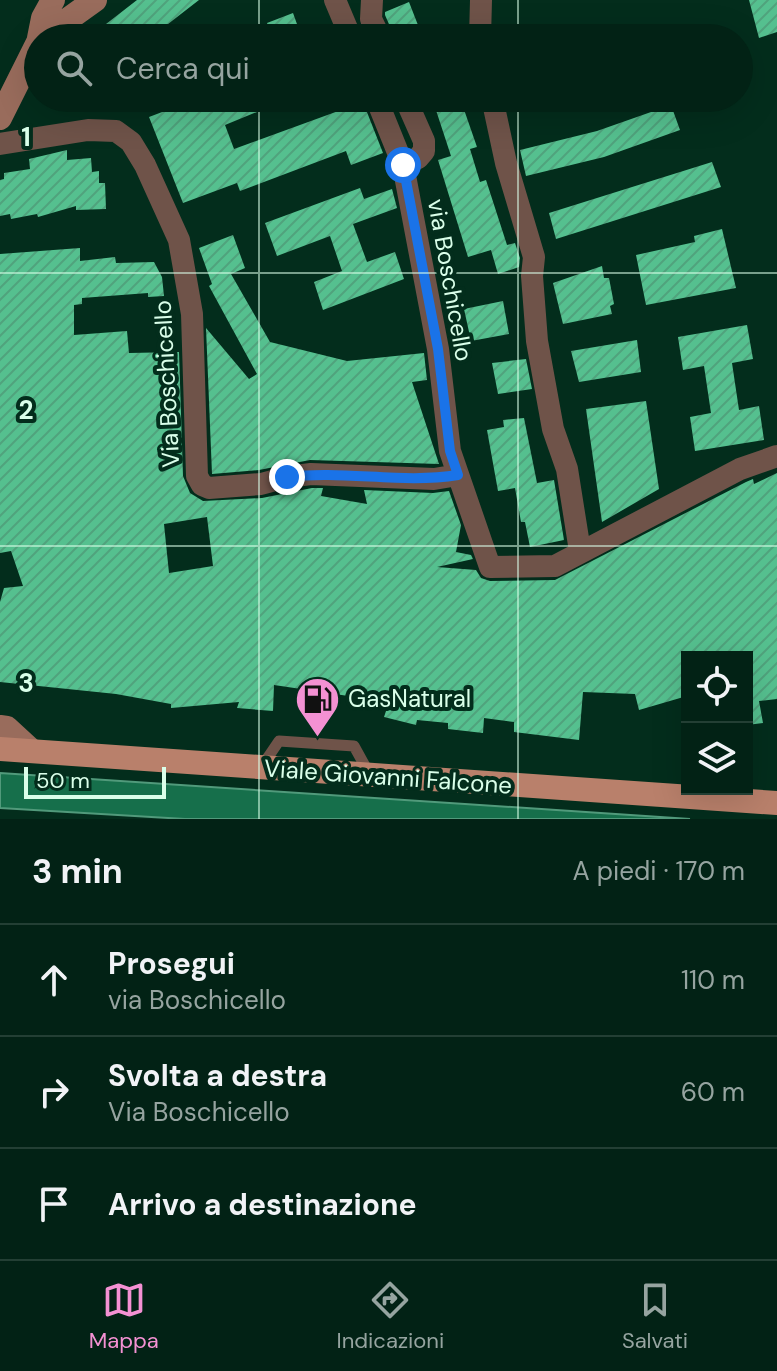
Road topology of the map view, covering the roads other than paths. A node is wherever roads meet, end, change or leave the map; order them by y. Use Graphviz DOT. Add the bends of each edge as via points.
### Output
graph roads {
  1 [pos="53,0"];
  2 [pos="95,0"];
  3 [pos="335,0"];
  4 [pos="372,0"];
  5 [pos="481,0"];
  6 [pos="42,24"];
  7 [pos="61,24"];
  8 [pos="345,24"];
  9 [pos="373,24"];
  10 [pos="480,24"];
  11 [pos="24,71"];
  12 [pos="382,112"];
  13 [pos="411,112"];
  14 [pos="495,112"];
  15 [pos="0,118"];
  16 [pos="0,144"];
  17 [pos="403,165"];
  18 [pos="777,456"];
  19 [pos="458,475"];
  20 [pos="580,551"];
  21 [pos="0,727"];
  22 [pos="0,749"];
  23 [pos="32,751"];
  24 [pos="777,803"];
  1 -- 6 [label="street"];
  2 -- 7 [label="street"];
  3 -- 8 [label="street"];
  4 -- 9 [label="street"];
  5 -- 10 [label="street"];
  11 -- 15 [label="street"];
  12 -- 17 [label="street, via Boschicello"];
  13 -- 17 [label="street" via="424,151"];
  14 -- 20 [label="street" via="534,257 537,341"];
  16 -- 19 [label="street, Via Boschicello" via="88,130 116,131 131,142 145,165 179,240 192,314 197,476 202,485 261,484 311,474 434,479"];
  17 -- 19 [label="street, via Boschicello"];
  18 -- 20 [label="street" via="740,469"];
  19 -- 20 [label="street" via="490,567 555,566"];
  21 -- 23 [label="street"];
  22 -- 23 [label="main road, Viale Giovanni Falcone"];
  23 -- 24 [label="main road, Viale Giovanni Falcone"];
}
